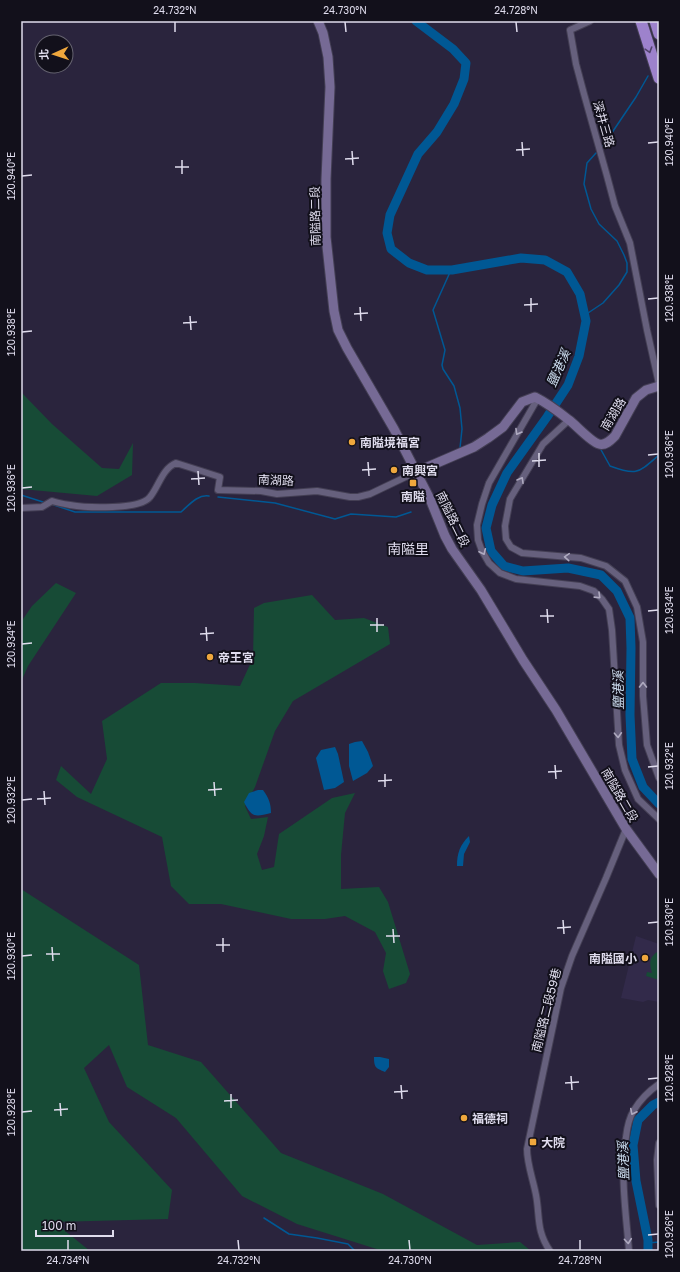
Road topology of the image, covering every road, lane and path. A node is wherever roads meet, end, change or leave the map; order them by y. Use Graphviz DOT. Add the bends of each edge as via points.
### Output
graph roads {
  1 [pos="318,21"];
  2 [pos="590,21"];
  3 [pos="641,21"];
  4 [pos="655,21"];
  5 [pos="659,34"];
  6 [pos="659,78"];
  7 [pos="659,385"];
  8 [pos="538,398"];
  9 [pos="569,420"];
  10 [pos="416,472"];
  11 [pos="21,508"];
  12 [pos="659,778"];
  13 [pos="659,819"];
  14 [pos="626,829"];
  15 [pos="659,874"];
  16 [pos="659,1084"];
  17 [pos="659,1143"];
  18 [pos="659,1204"];
  19 [pos="550,1251"];
  20 [pos="629,1251"];
  1 -- 10 [label="street, 南隘路二段" via="328,57 330,87 326,237 338,330"];
  2 -- 7 [label="street, 深井三路" via="570,30 614,206 630,243"];
  3 -- 6 [label="highway, one-way"];
  4 -- 5 [label="highway"];
  7 -- 9 [label="street, 南湖路" via="646,390 636,398 614,436 605,444 593,441"];
  8 -- 9 [label="street"];
  8 -- 10 [label="street, 南湖路" via="522,402 503,427 474,446"];
  8 -- 13 [label="street, one-way" via="489,483 477,525 480,546 489,563 500,573 516,579 580,586 594,591 609,609 619,745 625,770 638,799"];
  12 -- 9 [label="street, one-way" via="647,745 643,696 643,642 638,607 625,581 606,566 581,558 522,553 511,547 506,539 505,526 510,499 543,444"];
  10 -- 11 [label="street, 南湖路" via="370,494 350,497 318,492 277,494 218,490 220,477 176,463 170,466 146,501 134,505 88,507 52,501 42,507"];
  10 -- 14 [label="street, 南隘路二段" via="452,549 481,590 560,717"];
  14 -- 15 [label="street, 南隘路二段"];
  14 -- 19 [label="street, 南隘路二段59巷" via="566,972 554,1016 527,1149 540,1231"];
  16 -- 20 [label="street, one-way" via="633,1111 624,1147"];
  17 -- 18 [label="street"];
}
